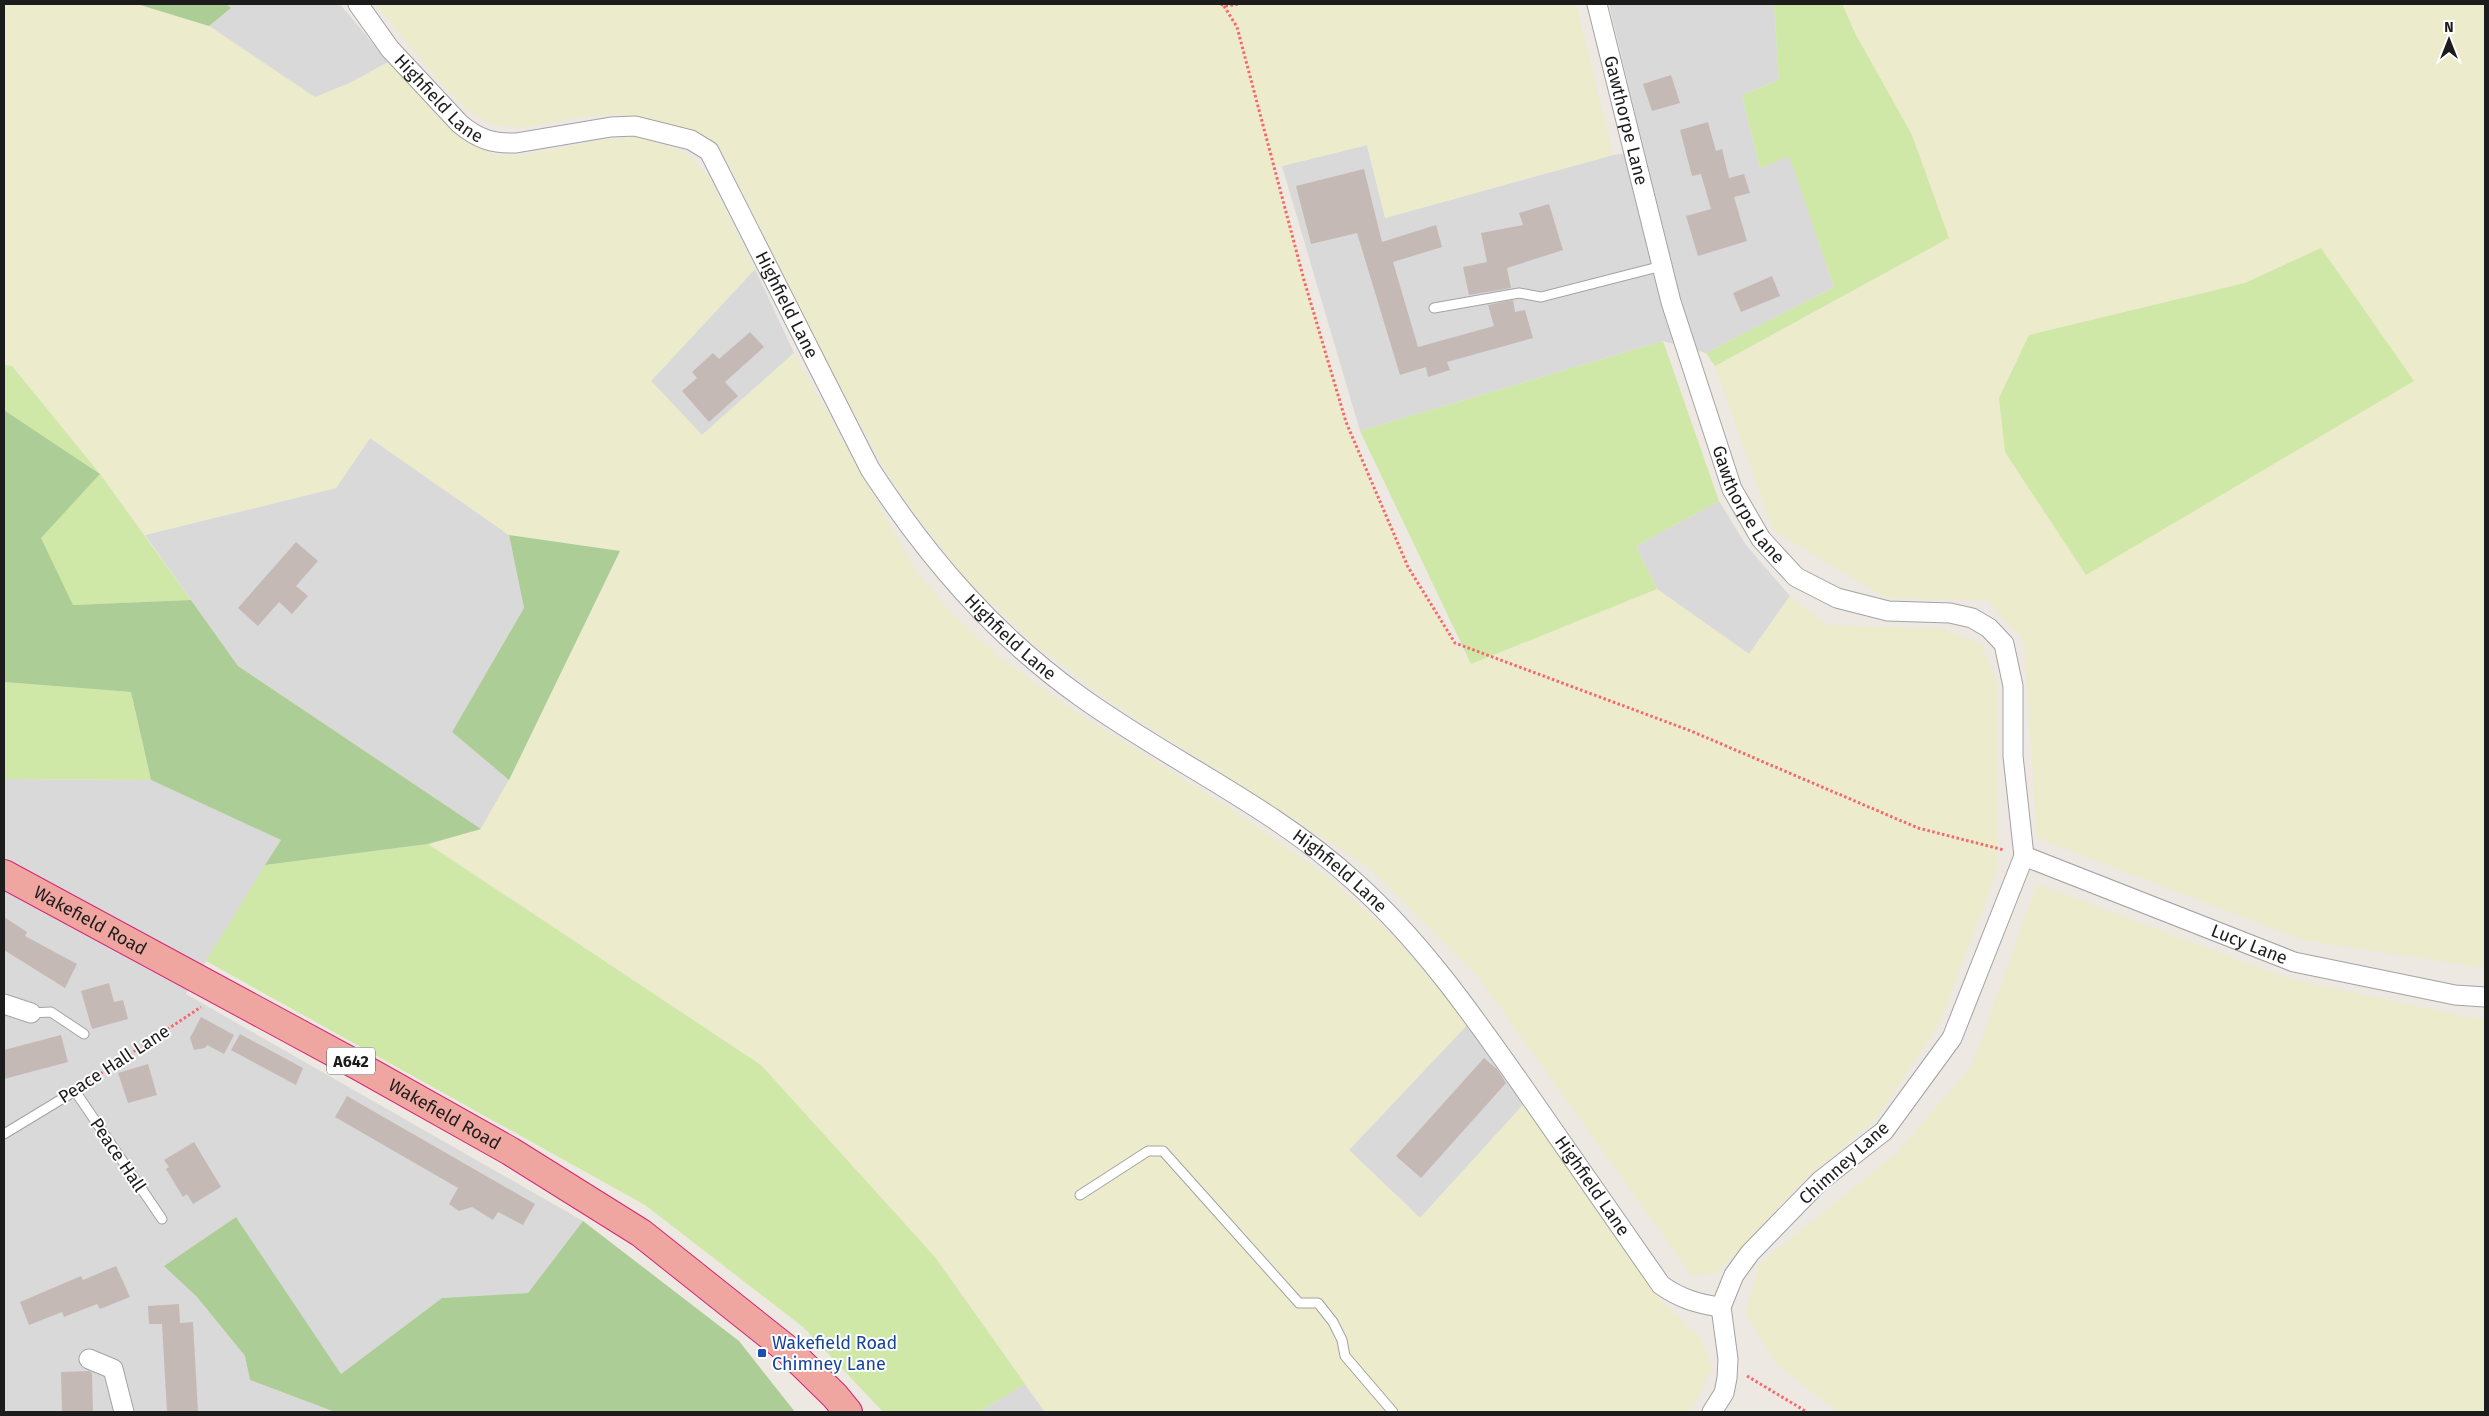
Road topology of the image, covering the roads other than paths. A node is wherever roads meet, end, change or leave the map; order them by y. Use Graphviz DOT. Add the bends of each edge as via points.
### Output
graph roads {
  1 [pos="358,4"];
  2 [pos="1597,4"];
  3 [pos="1662,266"];
  4 [pos="1434,308"];
  5 [pos="2024,856"];
  6 [pos="4,874"];
  7 [pos="2485,996"];
  8 [pos="4,1004"];
  9 [pos="31,1013"];
  10 [pos="84,1034"];
  11 [pos="75,1091"];
  12 [pos="4,1134"];
  13 [pos="1080,1195"];
  14 [pos="162,1219"];
  15 [pos="1721,1307"];
  16 [pos="89,1359"];
  17 [pos="124,1412"];
  18 [pos="848,1412"];
  19 [pos="1393,1412"];
  20 [pos="1712,1412"];
  1 -- 15 [label="street, Highfield Lane" via="390,49 460,124 486,140 516,143 634,126 691,140 709,151 870,469 899,514 960,590 1017,647 1056,680 1287,827 1374,899 1458,995 1661,1285 1676,1296 1697,1304"];
  2 -- 3 [label="street, Gawthorpe Lane"];
  3 -- 4 [label="lane" via="1541,297 1519,293"];
  3 -- 5 [label="street, Gawthorpe Lane" via="1732,489 1761,539 1796,577 1837,598 1888,611 1950,613 1972,618 1989,628 2004,644 2013,686 2013,756"];
  5 -- 7 [label="street, Lucy Lane" via="2294,962 2455,995"];
  5 -- 15 [label="street, Chimney Lane" via="1952,1038 1884,1131 1820,1181 1750,1252 1734,1275"];
  6 -- 18 [label="highway, Wakefield Road / A642" via="510,1151 641,1233 788,1350"];
  8 -- 9 [label="street"];
  9 -- 10 [label="lane" via="50,1012"];
  11 -- 12 [label="lane, Peace Hall Lane"];
  11 -- 14 [label="lane, Peace Hall"];
  13 -- 19 [label="lane" via="1148,1151 1163,1151 1298,1303 1318,1303 1333,1322 1345,1356"];
  15 -- 20 [label="street, Chimney Lane" via="1728,1359 1724,1393"];
  16 -- 17 [label="street" via="113,1369"];
}
